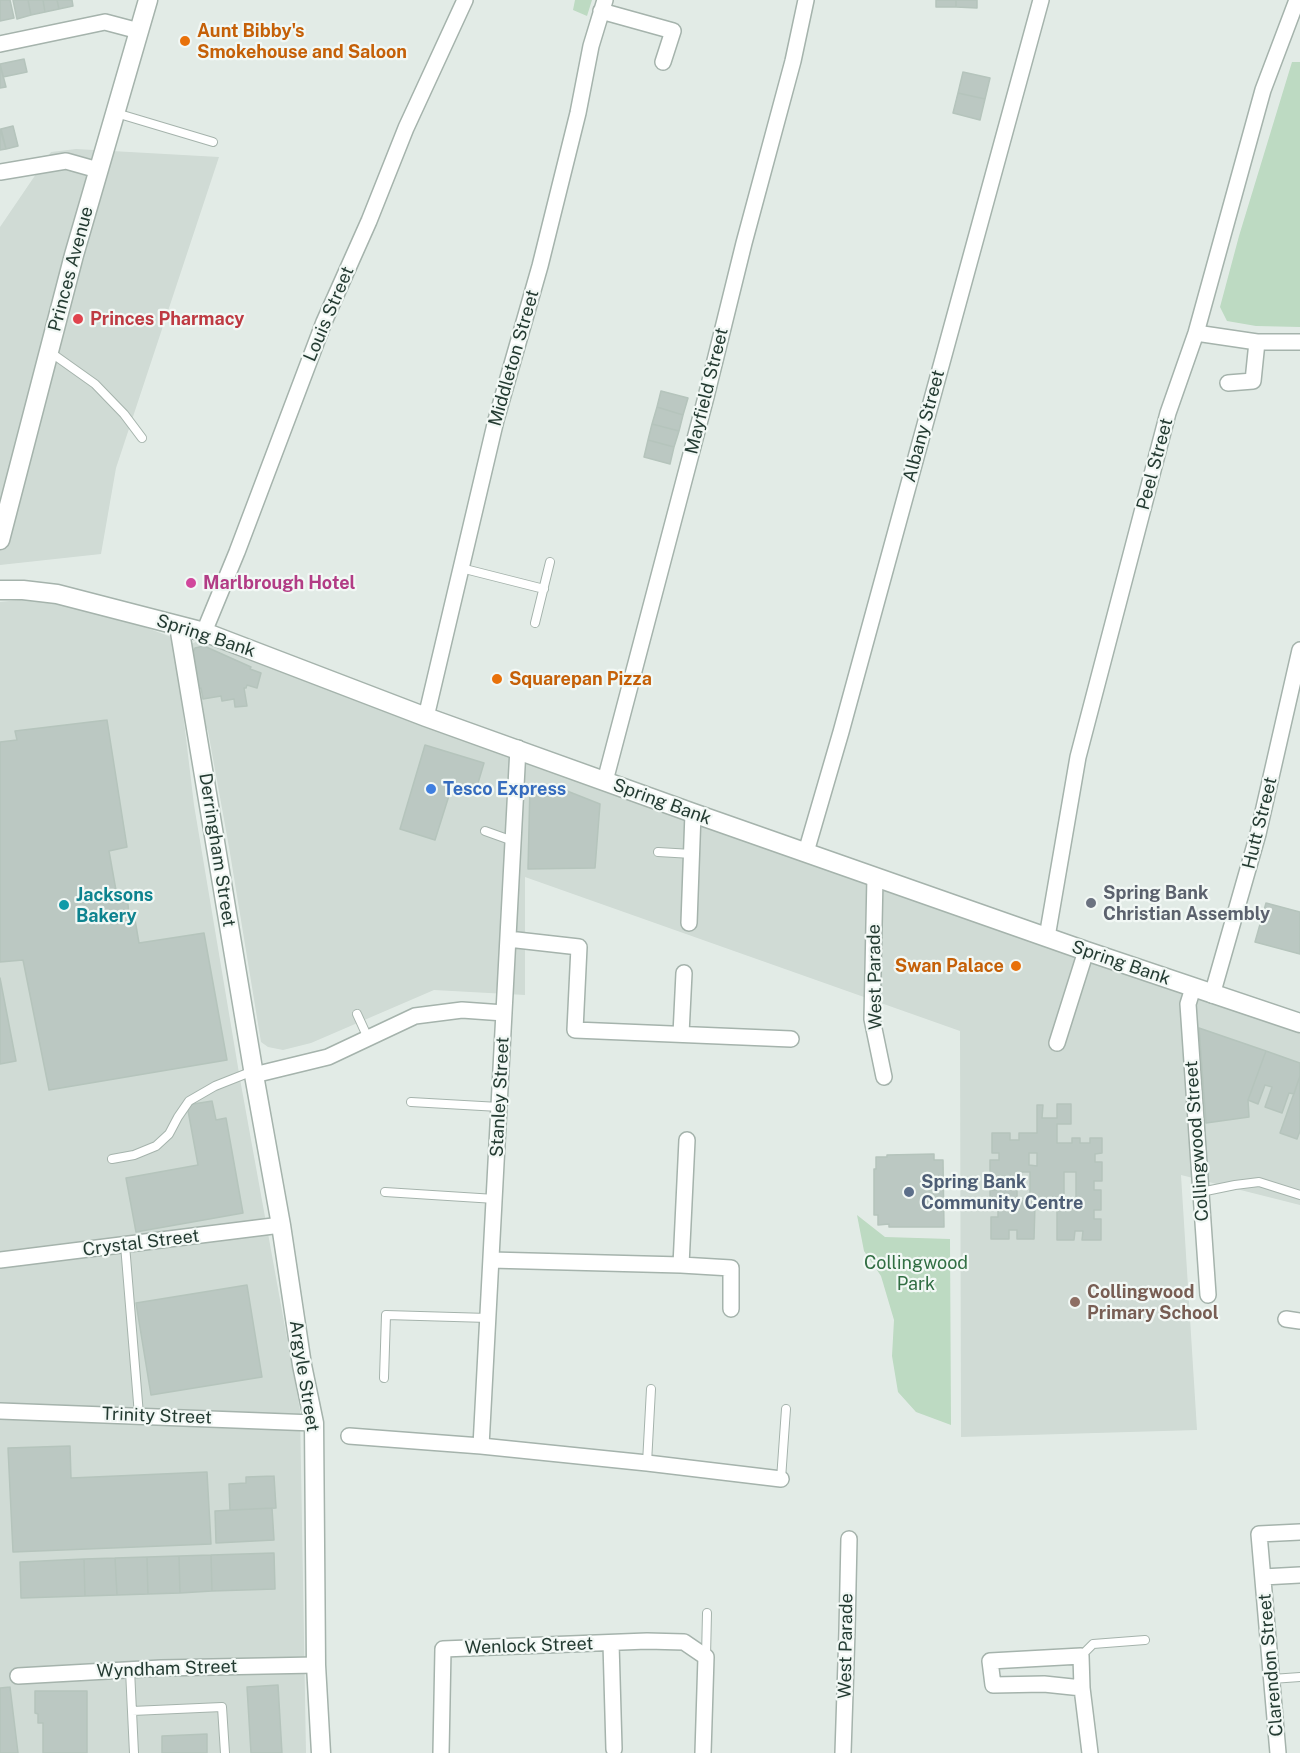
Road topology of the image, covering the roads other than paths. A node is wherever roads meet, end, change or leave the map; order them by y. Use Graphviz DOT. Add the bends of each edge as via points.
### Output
graph roads {
  1 [pos="148,0"];
  2 [pos="465,0"];
  3 [pos="806,0"];
  4 [pos="1041,0"];
  5 [pos="1297,0"];
  6 [pos="603,5"];
  7 [pos="139,31"];
  8 [pos="0,44"];
  9 [pos="663,62"];
  10 [pos="115,113"];
  11 [pos="213,142"];
  12 [pos="98,170"];
  13 [pos="0,172"];
  14 [pos="1196,333"];
  15 [pos="1257,342"];
  16 [pos="1300,342"];
  17 [pos="49,351"];
  18 [pos="1228,382"];
  19 [pos="142,438"];
  20 [pos="0,540"];
  21 [pos="550,562"];
  22 [pos="460,568"];
  23 [pos="0,579"];
  24 [pos="544,589"];
  25 [pos="0,590"];
  26 [pos="23,590"];
  27 [pos="535,623"];
  28 [pos="179,626"];
  29 [pos="204,632"];
  30 [pos="1300,650"];
  31 [pos="426,717"];
  32 [pos="518,748"];
  33 [pos="605,781"];
  34 [pos="693,813"];
  35 [pos="485,831"];
  36 [pos="513,841"];
  37 [pos="658,852"];
  38 [pos="806,852"];
  39 [pos="692,854"];
  40 [pos="875,877"];
  41 [pos="689,923"];
  42 [pos="1047,937"];
  43 [pos="508,939"];
  44 [pos="1086,951"];
  45 [pos="684,973"];
  46 [pos="1193,988"];
  47 [pos="1212,995"];
  48 [pos="504,1013"];
  49 [pos="357,1014"];
  50 [pos="1300,1023"];
  51 [pos="681,1034"];
  52 [pos="368,1038"];
  53 [pos="791,1039"];
  54 [pos="1057,1043"];
  55 [pos="253,1073"];
  56 [pos="884,1077"];
  57 [pos="411,1102"];
  58 [pos="500,1107"];
  59 [pos="687,1140"];
  60 [pos="112,1159"];
  61 [pos="385,1192"];
  62 [pos="1201,1192"];
  63 [pos="1300,1195"];
  64 [pos="495,1199"];
  65 [pos="281,1225"];
  66 [pos="125,1245"];
  67 [pos="0,1260"];
  68 [pos="491,1260"];
  69 [pos="681,1265"];
  70 [pos="1208,1295"];
  71 [pos="732,1309"];
  72 [pos="488,1318"];
  73 [pos="384,1378"];
  74 [pos="651,1389"];
  75 [pos="786,1409"];
  76 [pos="0,1411"];
  77 [pos="139,1415"];
  78 [pos="314,1423"];
  79 [pos="349,1436"];
  80 [pos="482,1446"];
  81 [pos="647,1463"];
  82 [pos="781,1479"];
  83 [pos="1300,1532"];
  84 [pos="849,1539"];
  85 [pos="1300,1575"];
  86 [pos="1263,1577"];
  87 [pos="707,1612"];
  88 [pos="1145,1640"];
  89 [pos="611,1643"];
  90 [pos="1081,1656"];
  91 [pos="706,1657"];
  92 [pos="316,1665"];
  93 [pos="130,1670"];
  94 [pos="18,1676"];
  95 [pos="1300,1677"];
  96 [pos="1272,1679"];
  97 [pos="1082,1688"];
  98 [pos="132,1711"];
  99 [pos="614,1749"];
  100 [pos="134,1753"];
  101 [pos="225,1753"];
  102 [pos="321,1753"];
  103 [pos="441,1753"];
  104 [pos="703,1753"];
  105 [pos="843,1753"];
  106 [pos="1090,1753"];
  107 [pos="1278,1753"];
  1 -- 7 [label="street, Princes Avenue"];
  2 -- 29 [label="street, Louis Street" via="324,322"];
  3 -- 33 [label="street, Mayfield Street"];
  4 -- 38 [label="street, Albany Street"];
  5 -- 14 [label="street, Peel Street" via="1263,90"];
  6 -- 9 [label="street" via="673,31"];
  6 -- 22 [label="street, Middleton Street" via="579,113"];
  7 -- 8 [label="street" via="105,22"];
  7 -- 10 [label="street, Princes Avenue"];
  10 -- 11 [label="lane"];
  10 -- 12 [label="street, Princes Avenue"];
  12 -- 13 [label="street" via="66,161"];
  12 -- 17 [label="street, Princes Avenue"];
  14 -- 15 [label="street"];
  14 -- 42 [label="street, Peel Street" via="1168,413 1077,757"];
  15 -- 16 [label="street"];
  15 -- 18 [label="street" via="1253,381"];
  17 -- 19 [label="lane" via="95,384"];
  17 -- 20 [label="street, Princes Avenue"];
  21 -- 24 [label="lane"];
  22 -- 24 [label="lane"];
  22 -- 31 [label="street, Middleton Street"];
  23 -- 26 [label="street, Spring Bank"];
  24 -- 27 [label="lane"];
  25 -- 26 [label="street, Spring Bank"];
  26 -- 28 [label="street, Spring Bank" via="57,594"];
  28 -- 29 [label="street, Spring Bank"];
  28 -- 55 [label="street, Derringham Street"];
  29 -- 31 [label="street, Spring Bank"];
  30 -- 47 [label="street, Hutt Street" via="1258,834"];
  31 -- 32 [label="street, Spring Bank"];
  32 -- 33 [label="street, Spring Bank"];
  32 -- 36 [label="street, Stanley Street"];
  33 -- 34 [label="street, Spring Bank"];
  34 -- 38 [label="street, Spring Bank"];
  34 -- 39 [label="street"];
  35 -- 36 [label="lane"];
  36 -- 43 [label="street, Stanley Street"];
  37 -- 39 [label="lane"];
  38 -- 40 [label="street, Spring Bank"];
  39 -- 41 [label="street"];
  40 -- 42 [label="street, Spring Bank"];
  40 -- 56 [label="street, West Parade" via="872,1019"];
  42 -- 44 [label="street, Spring Bank"];
  43 -- 48 [label="street, Stanley Street"];
  43 -- 51 [label="street" via="579,947 575,1030"];
  44 -- 46 [label="street, Spring Bank"];
  44 -- 54 [label="street"];
  45 -- 51 [label="street"];
  46 -- 47 [label="street, Spring Bank"];
  46 -- 62 [label="street, Collingwood Street" via="1188,1004"];
  47 -- 50 [label="street, Spring Bank"];
  48 -- 52 [label="street" via="462,1010 415,1016"];
  48 -- 58 [label="street, Stanley Street"];
  49 -- 52 [label="lane"];
  51 -- 53 [label="street"];
  52 -- 55 [label="street" via="328,1057"];
  55 -- 60 [label="lane" via="215,1086 189,1101 169,1134 156,1146"];
  55 -- 65 [label="street, Argyle Street"];
  57 -- 58 [label="lane"];
  58 -- 64 [label="street, Stanley Street"];
  59 -- 69 [label="street"];
  61 -- 64 [label="lane"];
  62 -- 63 [label="lane" via="1259,1182"];
  62 -- 70 [label="street, Collingwood Street"];
  64 -- 68 [label="street, Stanley Street"];
  65 -- 66 [label="street, Crystal Street"];
  65 -- 78 [label="street, Argyle Street"];
  66 -- 67 [label="street, Crystal Street"];
  66 -- 77 [label="lane"];
  68 -- 69 [label="street"];
  68 -- 72 [label="street, Stanley Street"];
  69 -- 71 [label="street" via="731,1268"];
  72 -- 73 [label="lane" via="386,1315"];
  72 -- 80 [label="street, Stanley Street"];
  74 -- 81 [label="lane"];
  75 -- 82 [label="lane"];
  76 -- 77 [label="street, Trinity Street"];
  77 -- 78 [label="street, Trinity Street"];
  78 -- 92 [label="street, Argyle Street"];
  79 -- 80 [label="street"];
  80 -- 81 [label="street"];
  81 -- 82 [label="street"];
  83 -- 86 [label="street, Clarendon Street" via="1259,1534"];
  84 -- 105 [label="street, West Parade"];
  85 -- 86 [label="street, Clarendon Street"];
  86 -- 96 [label="street, Clarendon Street"];
  87 -- 91 [label="lane"];
  88 -- 90 [label="lane" via="1094,1644"];
  89 -- 91 [label="street, Wenlock Street" via="684,1642"];
  89 -- 99 [label="street, Wenlock Street"];
  89 -- 103 [label="street, Wenlock Street" via="443,1649"];
  90 -- 97 [label="street"];
  90 -- 97 [label="street" via="990,1661 993,1684"];
  91 -- 104 [label="street"];
  92 -- 93 [label="street, Wyndham Street"];
  92 -- 102 [label="street, Argyle Street"];
  93 -- 94 [label="street, Wyndham Street"];
  93 -- 98 [label="lane"];
  95 -- 96 [label="lane"];
  96 -- 107 [label="street, Clarendon Street"];
  97 -- 106 [label="street"];
  98 -- 100 [label="lane"];
  98 -- 101 [label="lane" via="222,1707"];
}
